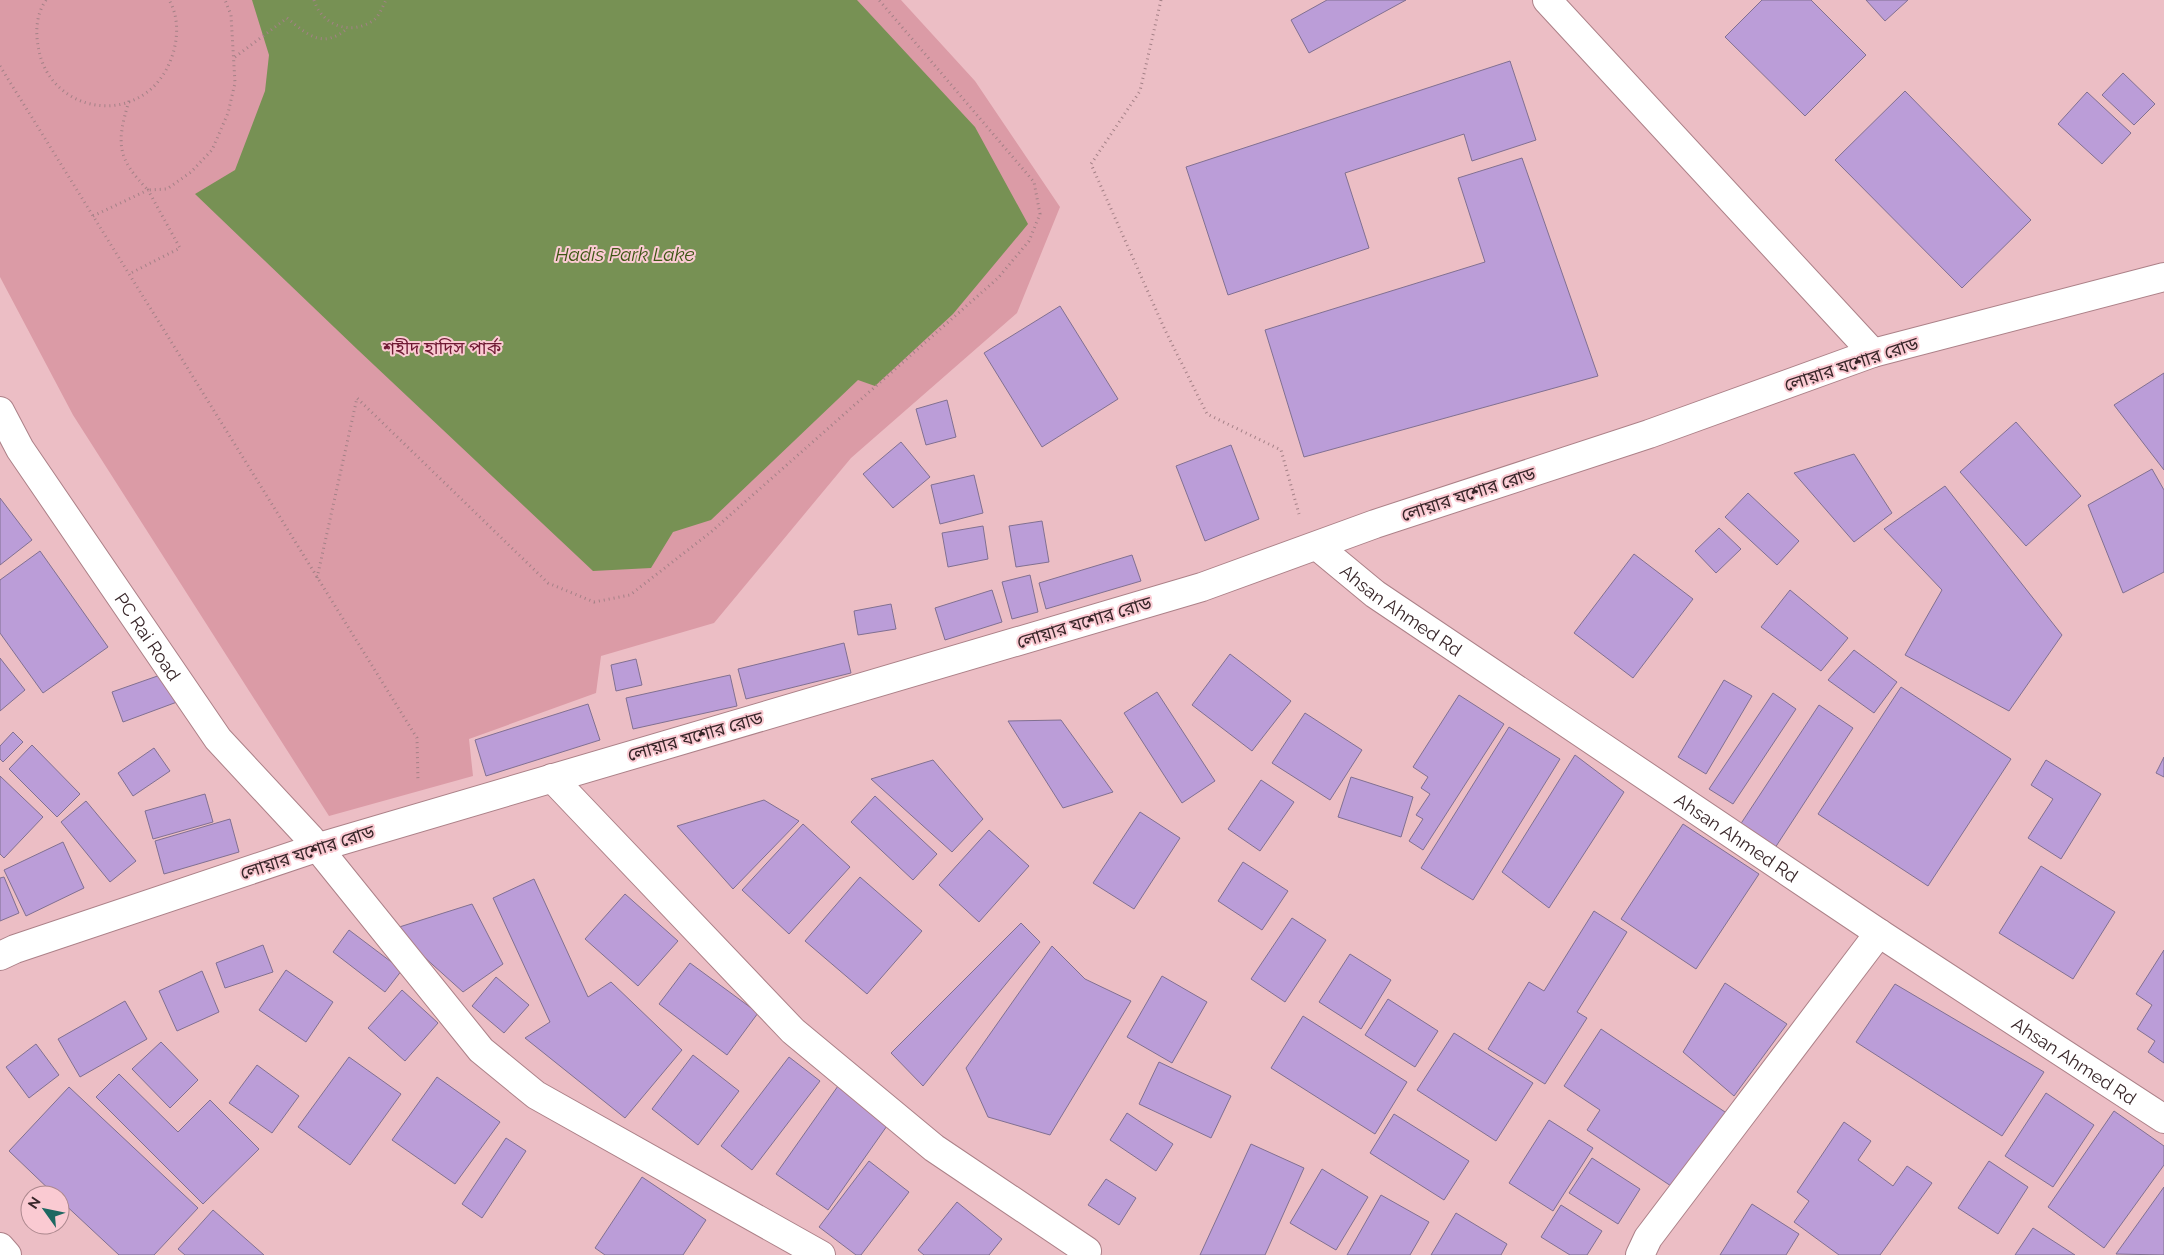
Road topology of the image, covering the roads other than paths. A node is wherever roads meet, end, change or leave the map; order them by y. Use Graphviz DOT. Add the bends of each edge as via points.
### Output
graph roads {
  1 [pos="1547,0"];
  2 [pos="2164,277"];
  3 [pos="1873,353"];
  4 [pos="0,411"];
  5 [pos="1313,547"];
  6 [pos="552,778"];
  7 [pos="316,848"];
  8 [pos="1879,933"];
  9 [pos="0,956"];
  10 [pos="2164,1118"];
  11 [pos="0,1246"];
  12 [pos="1086,1251"];
  13 [pos="7,1255"];
  14 [pos="821,1255"];
  15 [pos="1640,1255"];
  1 -- 3 [label="main road"];
  2 -- 3 [label="main road, লোয়ার যশোর রোড"];
  3 -- 5 [label="main road, লোয়ার যশোর রোড" via="1648,434"];
  4 -- 7 [label="main road, PC Rai Road" via="20,449 218,739"];
  5 -- 6 [label="main road, লোয়ার যশোর রোড" via="1202,587"];
  5 -- 8 [label="main road, Ahsan Ahmed Rd" via="1375,594"];
  6 -- 7 [label="main road, লোয়ার যশোর রোড"];
  6 -- 12 [label="main road" via="793,1031 934,1148"];
  7 -- 9 [label="main road, লোয়ার যশোর রোড"];
  7 -- 14 [label="main road, PC Rai Road" via="481,1050 536,1096"];
  8 -- 10 [label="main road, Ahsan Ahmed Rd"];
  8 -- 15 [label="main road" via="1648,1238"];
  11 -- 13 [label="main road"];
}
